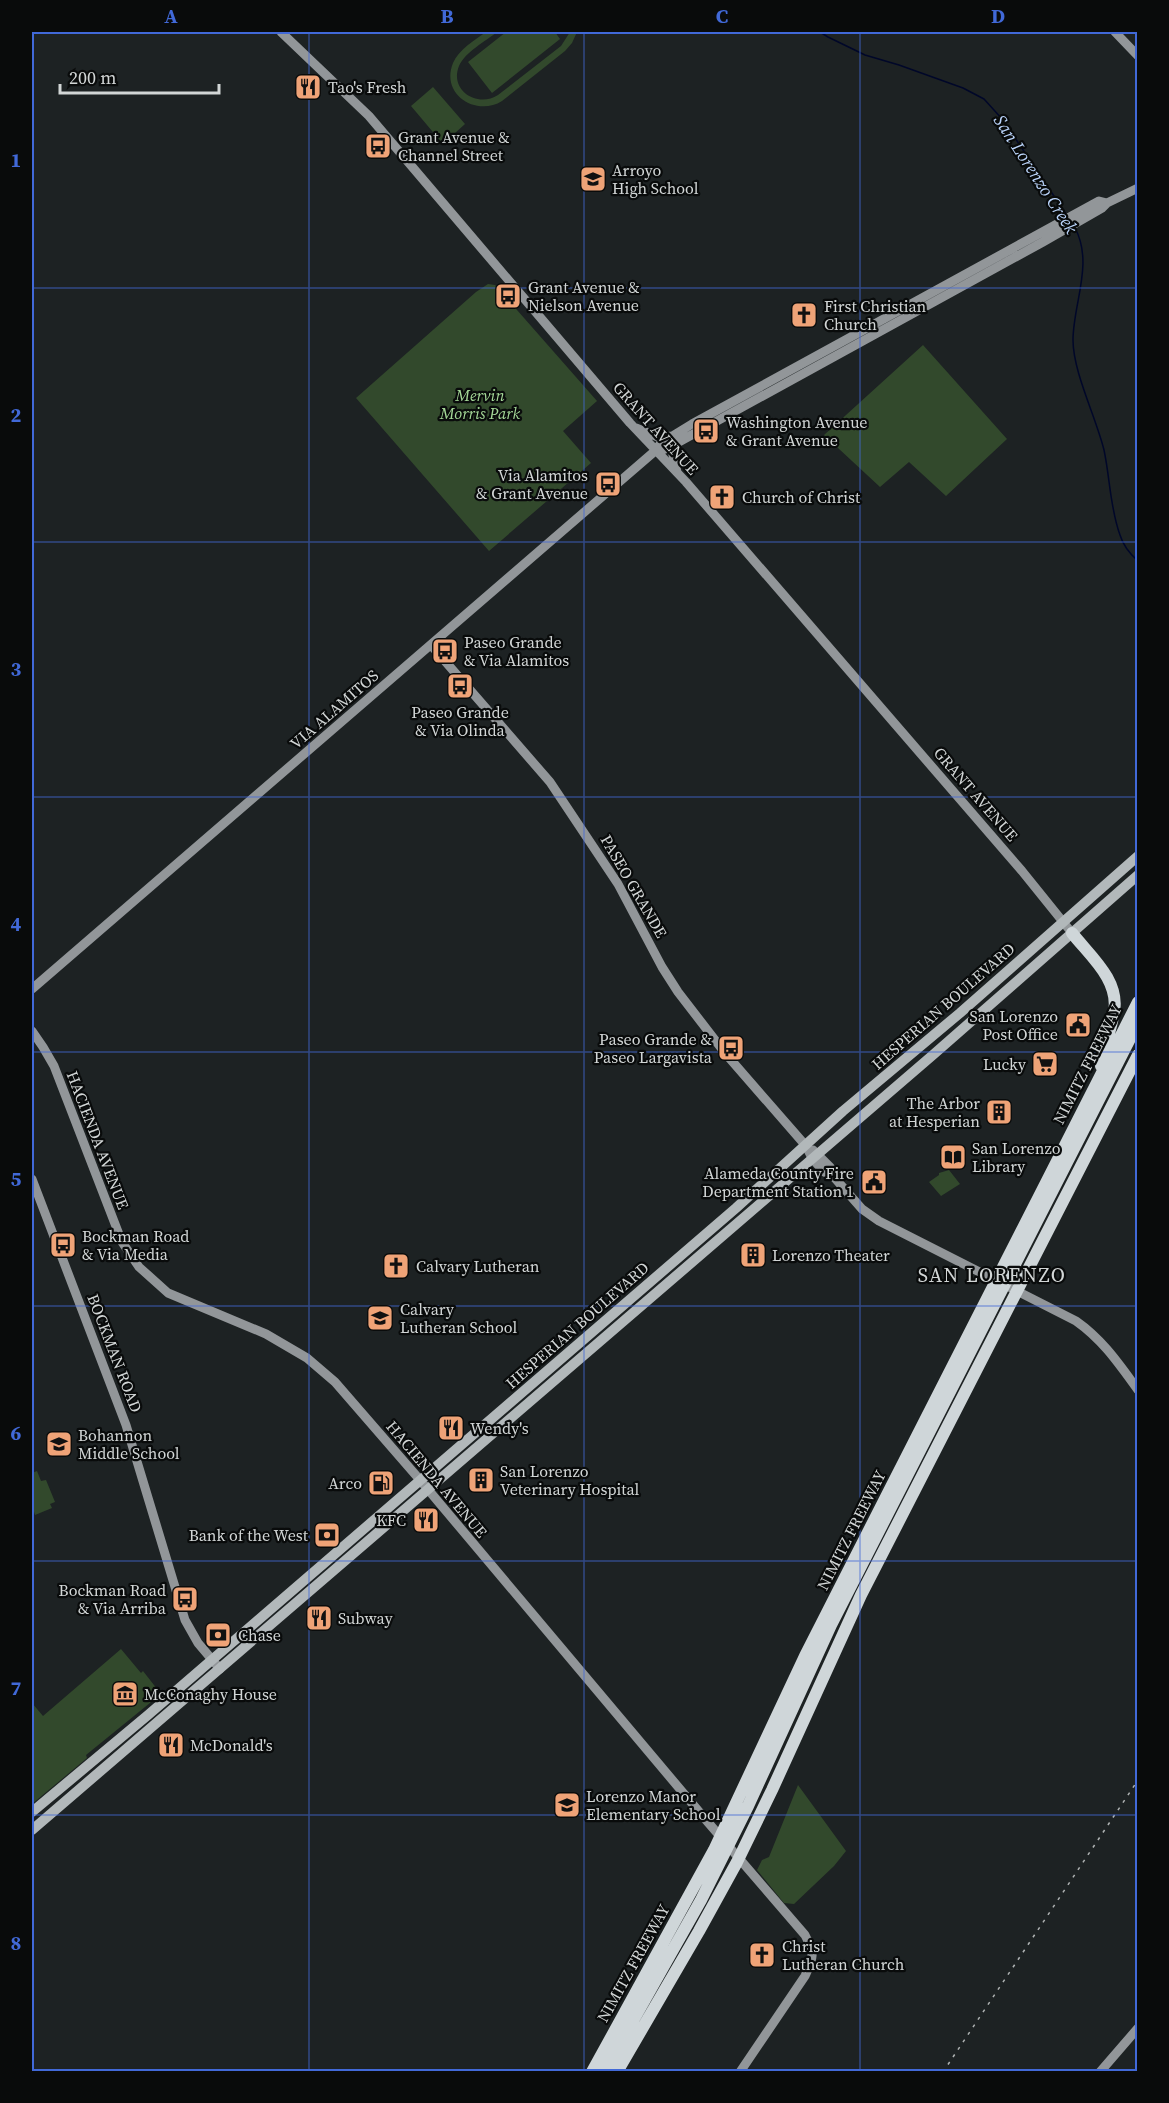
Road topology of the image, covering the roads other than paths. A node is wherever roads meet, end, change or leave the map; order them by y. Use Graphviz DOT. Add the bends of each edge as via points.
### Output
graph roads {
  1 [pos="281,32"];
  2 [pos="1115,32"];
  3 [pos="1137,56"];
  4 [pos="1137,188"];
  5 [pos="634,427"];
  6 [pos="676,439"];
  7 [pos="655,451"];
  8 [pos="678,474"];
  9 [pos="431,645"];
  10 [pos="1137,856"];
  11 [pos="1137,875"];
  12 [pos="1063,921"];
  13 [pos="1072,933"];
  14 [pos="32,989"];
  15 [pos="1137,1002"];
  16 [pos="1137,1023"];
  17 [pos="32,1030"];
  18 [pos="1137,1055"];
  19 [pos="1099,1076"];
  20 [pos="806,1146"];
  21 [pos="815,1156"];
  22 [pos="32,1179"];
  23 [pos="1137,1390"];
  24 [pos="505,1407"];
  25 [pos="496,1430"];
  26 [pos="420,1480"];
  27 [pos="428,1489"];
  28 [pos="358,1534"];
  29 [pos="327,1561"];
  30 [pos="332,1572"];
  31 [pos="296,1603"];
  32 [pos="212,1660"];
  33 [pos="220,1669"];
  34 [pos="136,1725"];
  35 [pos="130,1746"];
  36 [pos="768,1761"];
  37 [pos="749,1777"];
  38 [pos="32,1812"];
  39 [pos="32,1830"];
  40 [pos="1137,2028"];
  41 [pos="592,2072"];
  42 [pos="604,2072"];
  43 [pos="617,2072"];
  44 [pos="740,2072"];
  45 [pos="1100,2072"];
  1 -- 5 [label="street, GRANT AVENUE" via="369,116"];
  2 -- 3 [label="street"];
  4 -- 6 [label="street, VIA ALAMITOS" via="1107,203 1099,201 1064,225"];
  5 -- 6 [label="street" via="658,437"];
  5 -- 7 [label="street, GRANT AVENUE"];
  6 -- 7 [label="street, VIA ALAMITOS" via="661,444"];
  6 -- 8 [label="street" via="673,455"];
  7 -- 8 [label="street, GRANT AVENUE"];
  7 -- 9 [label="street, VIA ALAMITOS"];
  8 -- 12 [label="street, GRANT AVENUE"];
  9 -- 14 [label="street, VIA ALAMITOS"];
  9 -- 20 [label="street, PASEO GRANDE" via="550,782 618,884 678,992"];
  10 -- 12 [label="main road, HESPERIAN BOULEVARD"];
  11 -- 13 [label="main road, HESPERIAN BOULEVARD"];
  12 -- 13 [label="street, GRANT AVENUE"];
  12 -- 20 [label="main road, HESPERIAN BOULEVARD"];
  13 -- 19 [label="highway" via="1107,976 1115,1001"];
  13 -- 21 [label="main road, HESPERIAN BOULEVARD"];
  15 -- 19 [label="highway, NIMITZ FREEWAY"];
  16 -- 36 [label="highway" via="831,1625"];
  17 -- 26 [label="street, HACIENDA AVENUE" via="54,1066 122,1242 139,1268 168,1293 266,1334 307,1358 335,1382"];
  18 -- 43 [label="highway" via="861,1595 737,1863"];
  19 -- 37 [label="highway, NIMITZ FREEWAY" via="805,1656"];
  20 -- 21 [label="street, PASEO GRANDE"];
  20 -- 24 [label="main road, HESPERIAN BOULEVARD"];
  21 -- 23 [label="street, PASEO GRANDE" via="824,1172 833,1176 870,1215 1090,1331"];
  21 -- 25 [label="main road, HESPERIAN BOULEVARD"];
  22 -- 32 [label="street, BOCKMAN ROAD" via="126,1425 185,1620"];
  24 -- 25 [label="main road"];
  24 -- 26 [label="main road, HESPERIAN BOULEVARD"];
  25 -- 27 [label="main road, HESPERIAN BOULEVARD"];
  26 -- 27 [label="street, HACIENDA AVENUE"];
  26 -- 28 [label="main road, HESPERIAN BOULEVARD"];
  27 -- 30 [label="main road, HESPERIAN BOULEVARD"];
  27 -- 44 [label="street, HACIENDA AVENUE" via="812,1948 812,1962 805,1976"];
  28 -- 29 [label="main road, HESPERIAN BOULEVARD"];
  28 -- 30 [label="main road" via="352,1546 333,1562"];
  29 -- 31 [label="main road" via="327,1568 303,1590"];
  29 -- 32 [label="main road, HESPERIAN BOULEVARD"];
  30 -- 31 [label="main road, HESPERIAN BOULEVARD"];
  31 -- 33 [label="main road, HESPERIAN BOULEVARD"];
  32 -- 33 [label="street, BOCKMAN ROAD"];
  32 -- 34 [label="main road, HESPERIAN BOULEVARD"];
  33 -- 35 [label="main road, HESPERIAN BOULEVARD"];
  34 -- 35 [label="main road" via="130,1735"];
  34 -- 38 [label="main road, HESPERIAN BOULEVARD"];
  35 -- 39 [label="main road, HESPERIAN BOULEVARD"];
  36 -- 37 [label="highway"];
  36 -- 42 [label="highway" via="700,1900"];
  37 -- 41 [label="highway, NIMITZ FREEWAY" via="714,1850"];
  40 -- 45 [label="street"];
}
